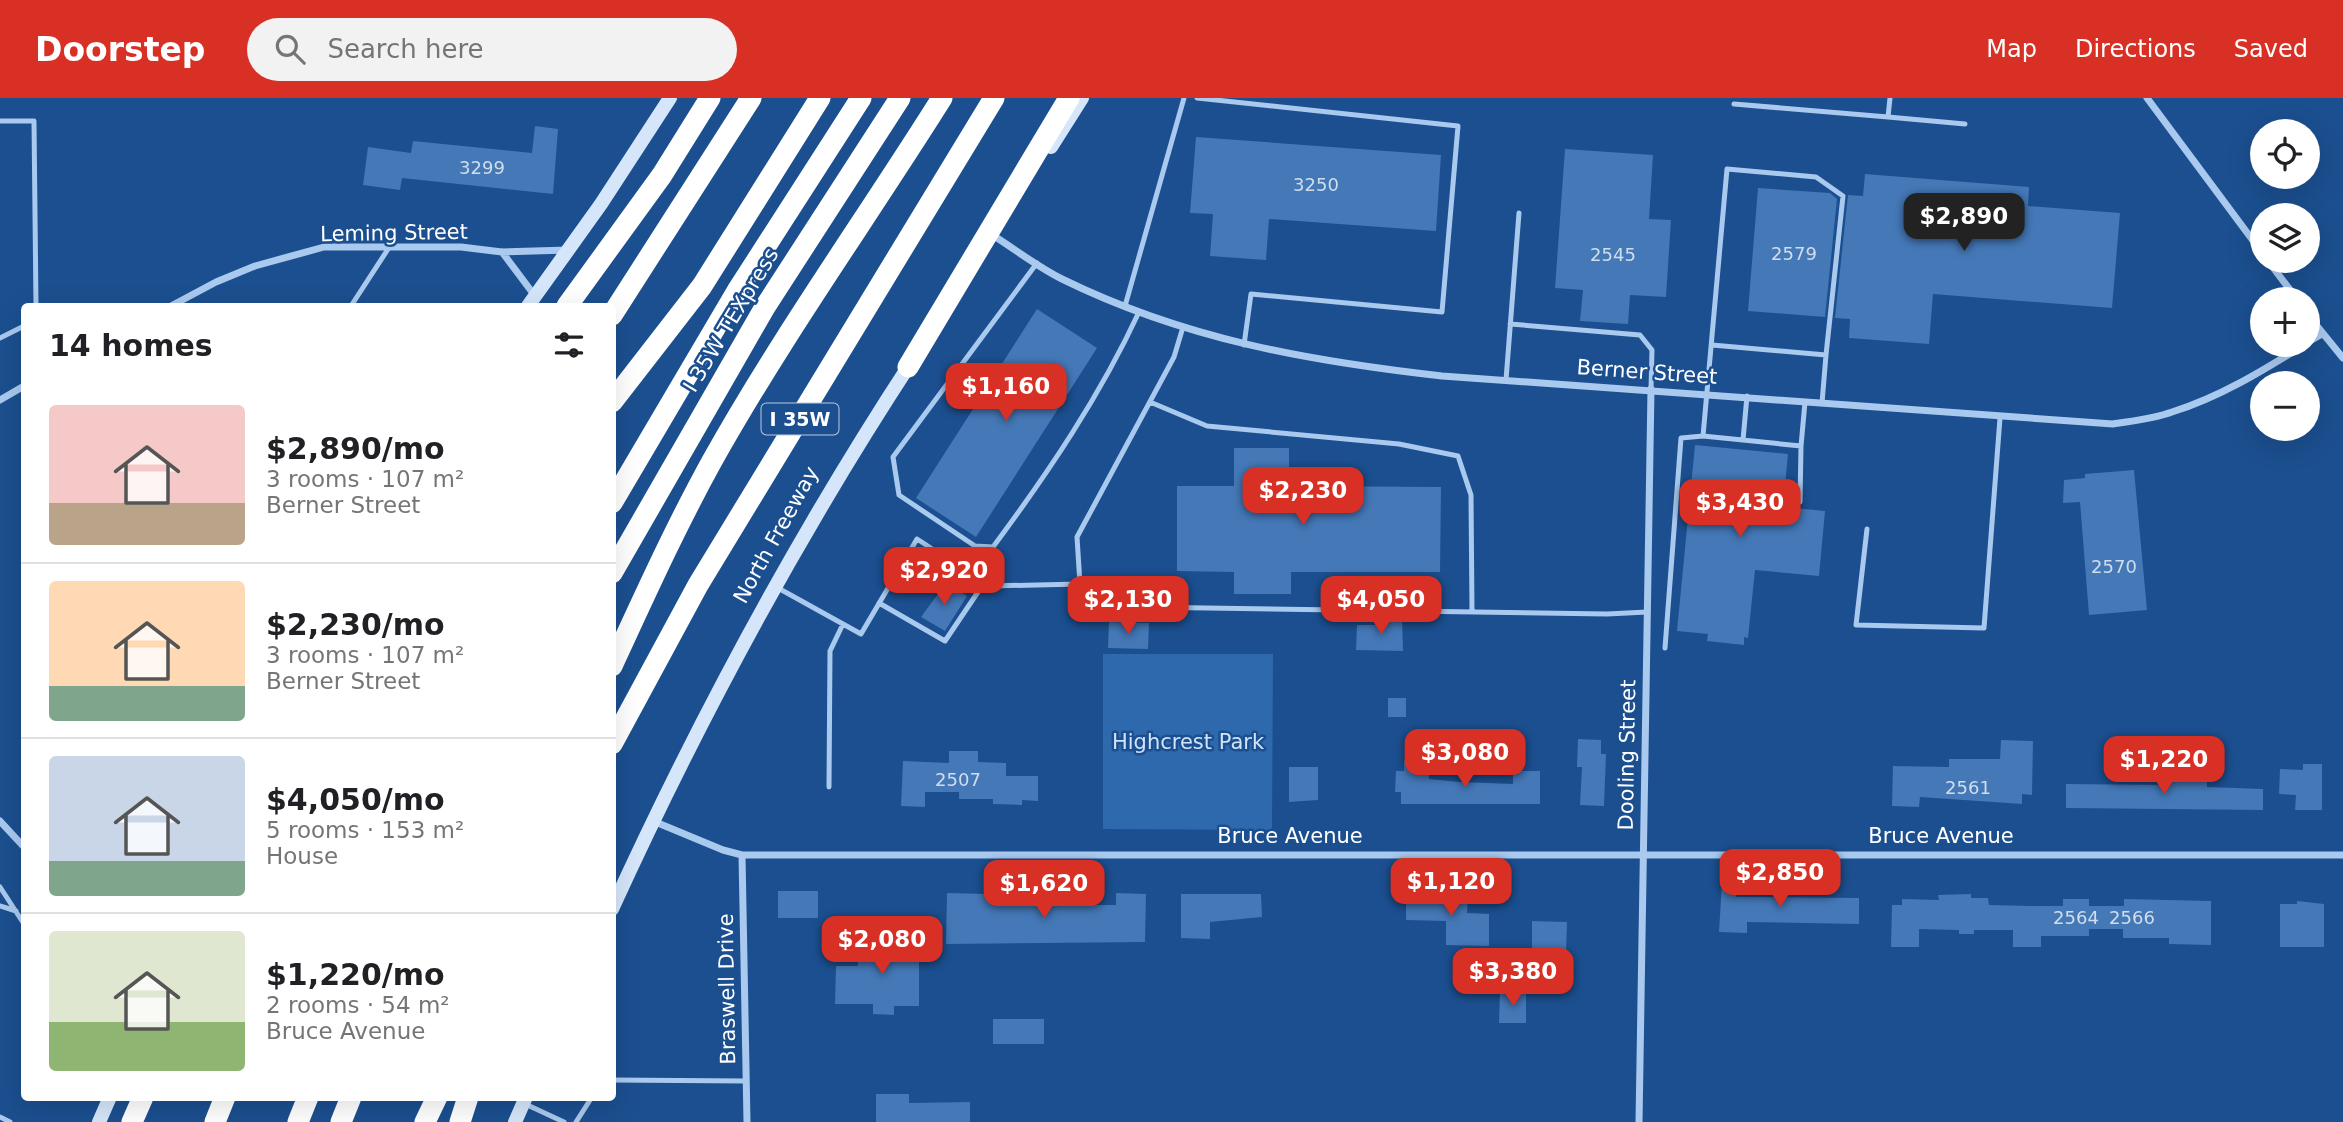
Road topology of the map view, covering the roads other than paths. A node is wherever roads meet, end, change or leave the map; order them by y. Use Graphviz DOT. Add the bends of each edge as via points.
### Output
graph roads {
  1 [pos="670,98"];
  2 [pos="710,98"];
  3 [pos="751,98"];
  4 [pos="820,98"];
  5 [pos="862,98"];
  6 [pos="900,98"];
  7 [pos="942,98"];
  8 [pos="994,98"];
  9 [pos="1069,98"];
  10 [pos="1082,98"];
  11 [pos="1184,98"];
  12 [pos="1196,98"];
  13 [pos="1891,98"];
  14 [pos="2147,98"];
  15 [pos="1734,104"];
  16 [pos="1888,117"];
  17 [pos="0,121"];
  18 [pos="1965,124"];
  19 [pos="1519,213"];
  20 [pos="994,236"];
  21 [pos="2250,237"];
  22 [pos="390,246"];
  23 [pos="568,250"];
  24 [pos="502,252"];
  25 [pos="1037,263"];
  26 [pos="2277,273"];
  27 [pos="2288,287"];
  28 [pos="532,301"];
  29 [pos="36,303"];
  30 [pos="178,303"];
  31 [pos="353,303"];
  32 [pos="569,303"];
  33 [pos="1125,306"];
  34 [pos="616,310"];
  35 [pos="1139,312"];
  36 [pos="1510,324"];
  37 [pos="1183,327"];
  38 [pos="21,328"];
  39 [pos="2320,331"];
  40 [pos="2322,334"];
  41 [pos="0,338"];
  42 [pos="1244,345"];
  43 [pos="1712,345"];
  44 [pos="1826,355"];
  45 [pos="2285,357"];
  46 [pos="2343,358"];
  47 [pos="908,367"];
  48 [pos="1506,380"];
  49 [pos="21,388"];
  50 [pos="1651,389"];
  51 [pos="1708,393"];
  52 [pos="616,397"];
  53 [pos="1747,397"];
  54 [pos="0,400"];
  55 [pos="1150,402"];
  56 [pos="1805,402"];
  57 [pos="1822,403"];
  58 [pos="2000,418"];
  59 [pos="1703,436"];
  60 [pos="1744,440"];
  61 [pos="1801,446"];
  62 [pos="616,496"];
  63 [pos="1800,502"];
  64 [pos="1867,529"];
  65 [pos="616,566"];
  66 [pos="984,583"];
  67 [pos="1080,584"];
  68 [pos="775,587"];
  69 [pos="879,603"];
  70 [pos="1472,611"];
  71 [pos="1647,612"];
  72 [pos="842,624"];
  73 [pos="1665,648"];
  74 [pos="616,657"];
  75 [pos="616,737"];
  76 [pos="829,787"];
  77 [pos="0,821"];
  78 [pos="653,821"];
  79 [pos="21,844"];
  80 [pos="1642,853"];
  81 [pos="741,855"];
  82 [pos="2343,855"];
  83 [pos="0,887"];
  84 [pos="616,900"];
  85 [pos="0,906"];
  86 [pos="16,911"];
  87 [pos="21,919"];
  88 [pos="616,1080"];
  89 [pos="746,1081"];
  90 [pos="108,1101"];
  91 [pos="141,1101"];
  92 [pos="223,1101"];
  93 [pos="306,1101"];
  94 [pos="349,1101"];
  95 [pos="435,1101"];
  96 [pos="467,1101"];
  97 [pos="525,1101"];
  98 [pos="527,1101"];
  99 [pos="589,1101"];
  100 [pos="0,1117"];
  101 [pos="10,1122"];
  102 [pos="99,1122"];
  103 [pos="132,1122"];
  104 [pos="215,1122"];
  105 [pos="298,1122"];
  106 [pos="341,1122"];
  107 [pos="425,1122"];
  108 [pos="460,1122"];
  109 [pos="515,1122"];
  110 [pos="564,1122"];
  111 [pos="576,1122"];
  112 [pos="747,1122"];
  113 [pos="1639,1122"];
  1 -- 23 [label="main road"];
  2 -- 32 [label="highway" via="662,175"];
  3 -- 34 [label="highway"];
  4 -- 52 [label="highway" via="702,286"];
  5 -- 62 [label="highway, I 35W TEXpress" via="737,291"];
  6 -- 65 [label="highway, I 35W TEXpress" via="765,307"];
  7 -- 74 [label="highway" via="760,381 670,540"];
  8 -- 75 [label="highway, North Freeway / I 35W" via="698,585"];
  9 -- 47 [label="highway"];
  10 -- 20 [label="main road, North Freeway"];
  11 -- 33 [label="lane"];
  12 -- 42 [label="lane" via="1458,126 1442,312 1251,294"];
  13 -- 16 [label="lane"];
  14 -- 21 [label="street"];
  15 -- 16 [label="lane"];
  16 -- 18 [label="lane"];
  17 -- 29 [label="lane" via="34,121"];
  19 -- 36 [label="lane"];
  20 -- 25 [label="street, Berner Street"];
  20 -- 47 [label="main road, North Freeway"];
  22 -- 24 [label="street, Leming Street"];
  22 -- 30 [label="street, Leming Street" via="324,247 216,282"];
  22 -- 31 [label="lane"];
  23 -- 24 [label="street, Leming Street"];
  23 -- 28 [label="main road"];
  24 -- 28 [label="street"];
  25 -- 33 [label="street, Berner Street"];
  25 -- 35 [label="lane" via="893,457 899,495 975,546 993,547 1023,507 1119,356"];
  26 -- 27 [label="street"];
  33 -- 35 [label="street, Berner Street"];
  35 -- 37 [label="street, Berner Street"];
  36 -- 48 [label="lane"];
  36 -- 50 [label="lane" via="1640,335 1653,350"];
  37 -- 42 [label="street, Berner Street"];
  37 -- 55 [label="lane" via="1174,357"];
  38 -- 41 [label="lane"];
  39 -- 40 [label="street"];
  40 -- 46 [label="street"];
  42 -- 48 [label="street, Berner Street" via="1340,364"];
  43 -- 44 [label="lane"];
  43 -- 44 [label="lane" via="1727,169 1816,177 1843,196"];
  43 -- 51 [label="lane"];
  44 -- 57 [label="lane"];
  45 -- 58 [label="street, Berner Street" via="2171,413 2113,424"];
  47 -- 68 [label="main road, North Freeway" via="841,470"];
  48 -- 50 [label="street, Berner Street"];
  49 -- 54 [label="street"];
  50 -- 51 [label="street, Berner Street"];
  50 -- 71 [label="street, Dooling Street"];
  51 -- 53 [label="street, Berner Street"];
  51 -- 59 [label="lane"];
  53 -- 56 [label="street, Berner Street"];
  53 -- 60 [label="lane"];
  55 -- 67 [label="lane" via="1077,537"];
  55 -- 70 [label="lane" via="1207,426 1399,444 1458,456 1471,495"];
  56 -- 57 [label="street, Berner Street"];
  56 -- 61 [label="lane"];
  57 -- 58 [label="street, Berner Street"];
  58 -- 64 [label="lane" via="1984,628 1856,625"];
  59 -- 60 [label="lane"];
  59 -- 73 [label="lane" via="1681,438"];
  60 -- 61 [label="lane"];
  61 -- 63 [label="lane"];
  66 -- 67 [label="lane"];
  66 -- 69 [label="lane" via="945,642"];
  66 -- 69 [label="lane" via="917,539"];
  67 -- 70 [label="lane" via="1141,607"];
  68 -- 72 [label="lane"];
  68 -- 78 [label="main road, North Freeway"];
  69 -- 72 [label="lane" via="861,634"];
  70 -- 71 [label="lane"];
  71 -- 80 [label="street, Dooling Street"];
  72 -- 76 [label="lane" via="830,651"];
  77 -- 79 [label="street"];
  78 -- 81 [label="street, Bruce Avenue"];
  78 -- 84 [label="main road, North Freeway"];
  80 -- 81 [label="street, Bruce Avenue"];
  80 -- 82 [label="street, Bruce Avenue"];
  80 -- 113 [label="street, Dooling Street"];
  81 -- 89 [label="street, Braswell Drive"];
  83 -- 86 [label="lane"];
  85 -- 86 [label="lane"];
  86 -- 87 [label="lane"];
  88 -- 89 [label="lane"];
  89 -- 112 [label="street, Braswell Drive"];
  90 -- 102 [label="main road"];
  91 -- 103 [label="highway"];
  92 -- 104 [label="highway"];
  93 -- 105 [label="highway"];
  94 -- 106 [label="highway"];
  95 -- 107 [label="highway"];
  96 -- 108 [label="highway"];
  97 -- 109 [label="main road"];
  98 -- 110 [label="lane"];
  99 -- 111 [label="lane"];
  100 -- 101 [label="lane"];
}
